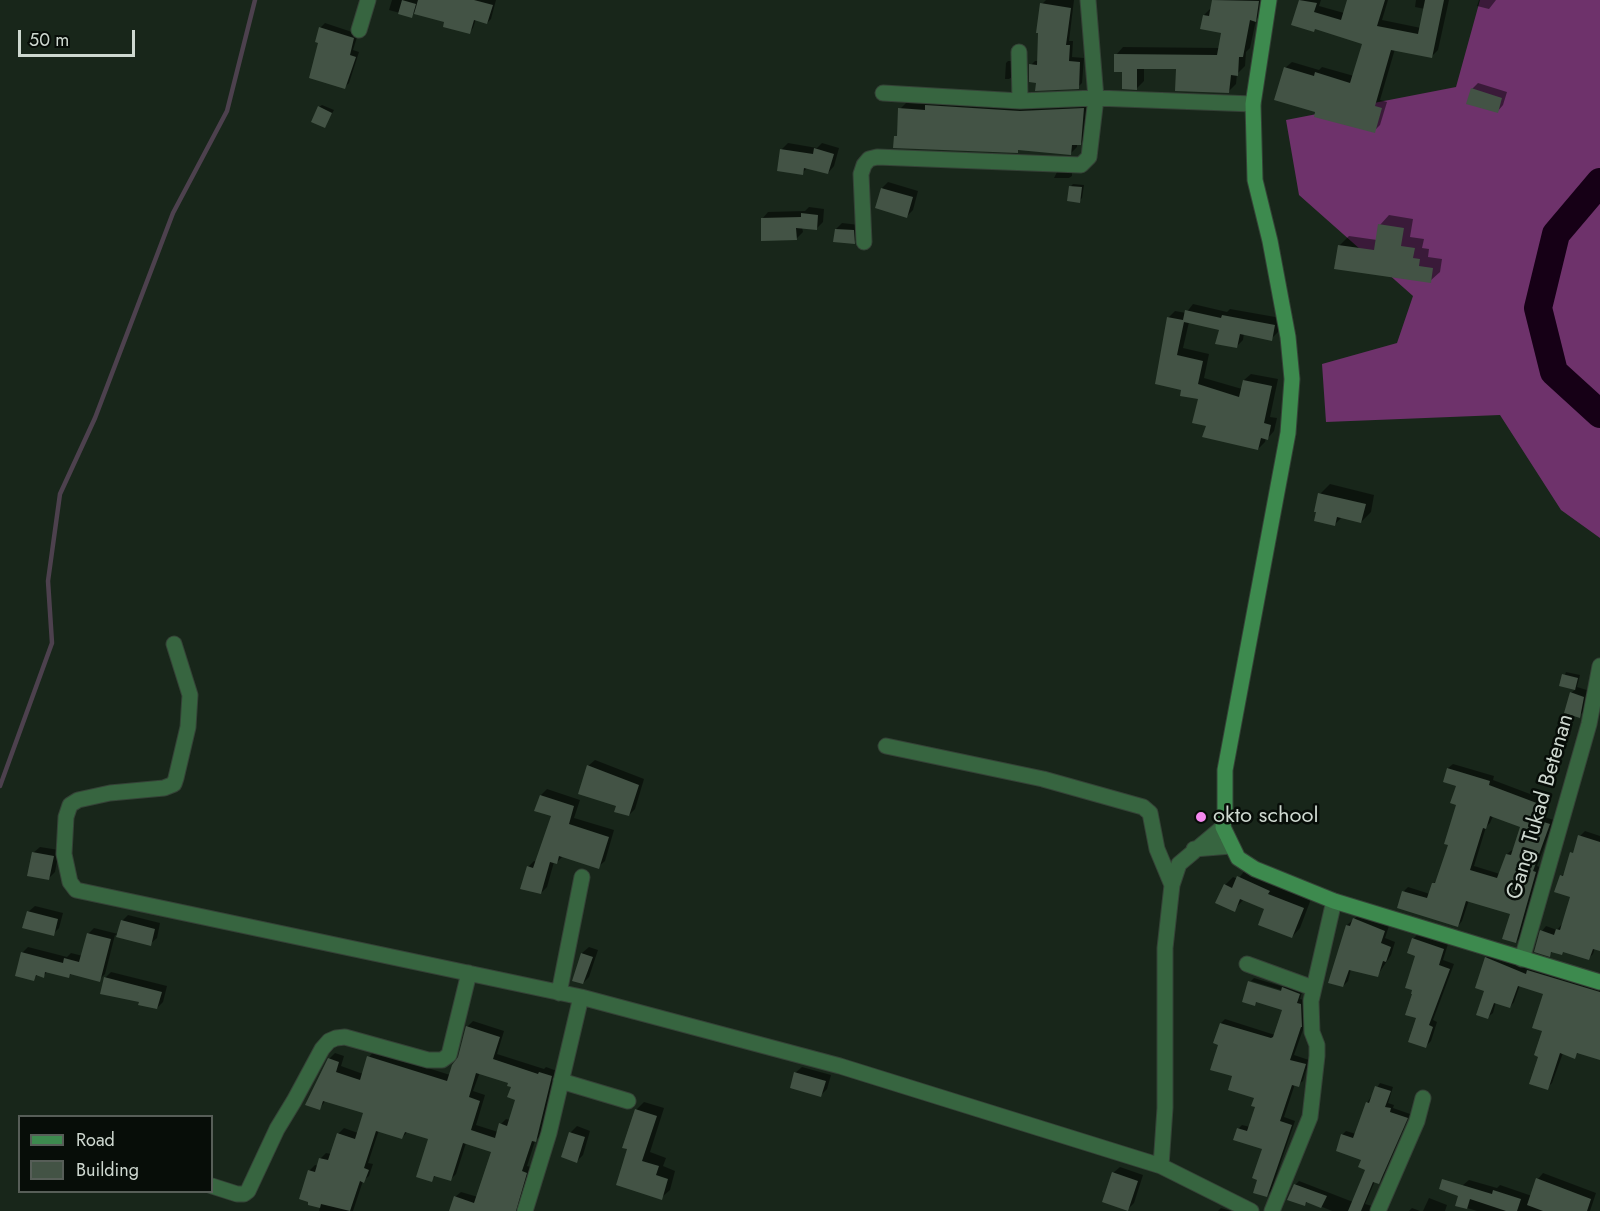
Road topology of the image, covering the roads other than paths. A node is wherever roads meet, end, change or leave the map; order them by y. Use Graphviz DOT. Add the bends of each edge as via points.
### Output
graph roads {
  1 [pos="368,0"];
  2 [pos="1088,0"];
  3 [pos="1269,0"];
  4 [pos="359,30"];
  5 [pos="1019,52"];
  6 [pos="883,93"];
  7 [pos="1096,98"];
  8 [pos="1020,101"];
  9 [pos="1253,105"];
  10 [pos="864,243"];
  11 [pos="174,644"];
  12 [pos="1600,666"];
  13 [pos="886,746"];
  14 [pos="1223,827"];
  15 [pos="1231,846"];
  16 [pos="1194,849"];
  17 [pos="582,877"];
  18 [pos="1172,885"];
  19 [pos="1334,901"];
  20 [pos="1522,959"];
  21 [pos="1248,964"];
  22 [pos="469,973"];
  23 [pos="1600,982"];
  24 [pos="1313,988"];
  25 [pos="559,993"];
  26 [pos="581,997"];
  27 [pos="561,1081"];
  28 [pos="1423,1098"];
  29 [pos="627,1101"];
  30 [pos="1161,1166"];
  31 [pos="213,1186"];
  32 [pos="1246,1210"];
  33 [pos="525,1211"];
  34 [pos="1272,1211"];
  35 [pos="1378,1211"];
  1 -- 4 [label="street"];
  2 -- 7 [label="street"];
  3 -- 9 [label="main road"];
  5 -- 8 [label="street"];
  6 -- 8 [label="street"];
  7 -- 8 [label="street"];
  7 -- 9 [label="street"];
  7 -- 10 [label="street" via="1089,157 1081,165 869,159 861,174"];
  9 -- 14 [label="main road" via="1255,180 1288,337 1292,379 1288,433 1225,770"];
  11 -- 22 [label="street" via="190,695 188,727 174,784 110,793 70,805 64,854 70,882 76,890"];
  12 -- 20 [label="street, Gang Tukad Betenan" via="1589,724"];
  13 -- 18 [label="street" via="1043,779 1143,807 1150,813 1156,849"];
  14 -- 15 [label="main road"];
  14 -- 16 [label="street"];
  15 -- 16 [label="street"];
  15 -- 19 [label="main road" via="1238,858 1255,869"];
  16 -- 18 [label="street" via="1179,864"];
  17 -- 25 [label="street"];
  18 -- 30 [label="street" via="1165,948"];
  19 -- 20 [label="main road"];
  19 -- 24 [label="street"];
  20 -- 23 [label="main road"];
  21 -- 24 [label="street"];
  22 -- 25 [label="street"];
  22 -- 31 [label="street" via="449,1055 442,1060 428,1060 345,1037 328,1041 277,1129 248,1191 237,1194"];
  24 -- 34 [label="street" via="1312,1032 1317,1056 1310,1117"];
  25 -- 26 [label="street"];
  26 -- 27 [label="street"];
  26 -- 30 [label="street" via="840,1066"];
  27 -- 29 [label="street"];
  27 -- 33 [label="street"];
  28 -- 35 [label="street"];
  30 -- 32 [label="street"];
}
